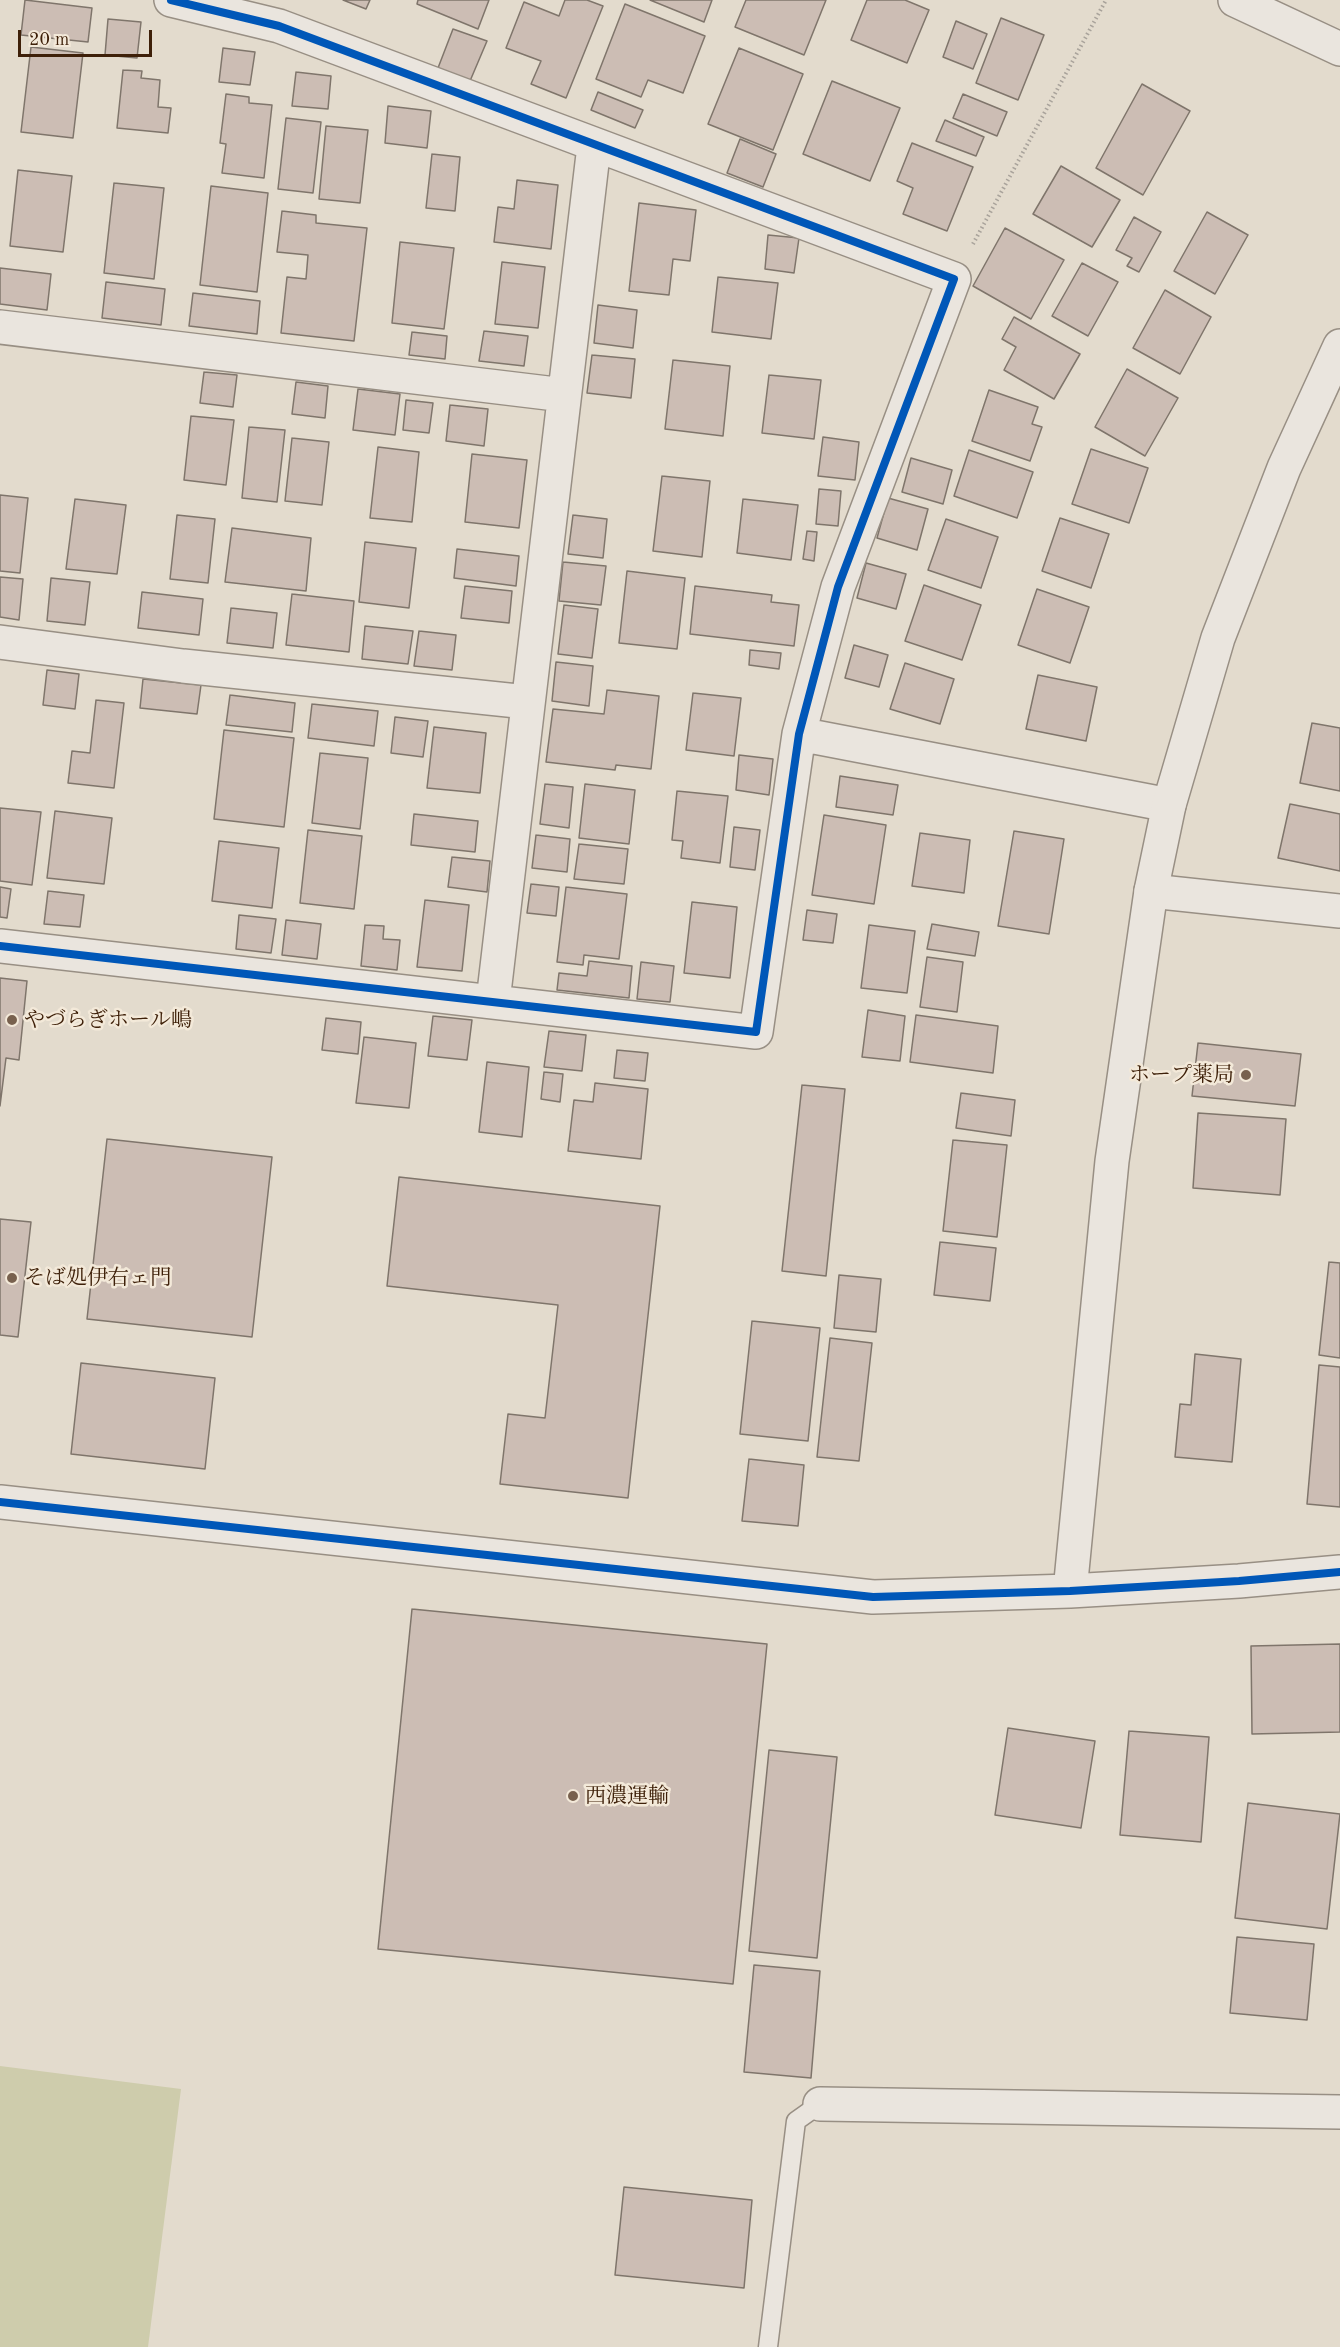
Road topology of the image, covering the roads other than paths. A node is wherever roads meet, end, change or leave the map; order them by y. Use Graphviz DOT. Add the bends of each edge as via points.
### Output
graph roads {
  1 [pos="171,0"];
  2 [pos="1235,0"];
  3 [pos="283,13"];
  4 [pos="1340,49"];
  5 [pos="594,146"];
  6 [pos="0,327"];
  7 [pos="1340,346"];
  8 [pos="564,395"];
  9 [pos="0,642"];
  10 [pos="527,702"];
  11 [pos="799,734"];
  12 [pos="1169,806"];
  13 [pos="1152,891"];
  14 [pos="1340,911"];
  15 [pos="0,946"];
  16 [pos="493,1001"];
  17 [pos="0,1502"];
  18 [pos="1340,1572"];
  19 [pos="1070,1591"];
  20 [pos="820,2104"];
  21 [pos="1340,2112"];
  22 [pos="768,2347"];
  1 -- 3 [label="street"];
  2 -- 4 [label="street"];
  3 -- 5 [label="street"];
  5 -- 8 [label="street"];
  5 -- 11 [label="street" via="954,279 838,587"];
  6 -- 8 [label="street"];
  7 -- 12 [label="street" via="1284,468 1218,638"];
  8 -- 10 [label="street"];
  9 -- 10 [label="street" via="183,666"];
  10 -- 16 [label="street"];
  11 -- 12 [label="street"];
  11 -- 16 [label="street" via="756,1032"];
  12 -- 13 [label="street"];
  13 -- 14 [label="street"];
  13 -- 19 [label="street" via="1112,1161"];
  15 -- 16 [label="street"];
  17 -- 19 [label="street" via="873,1597"];
  18 -- 19 [label="street"];
  20 -- 21 [label="street"];
  20 -- 22 [label="lane" via="796,2121"];
}
